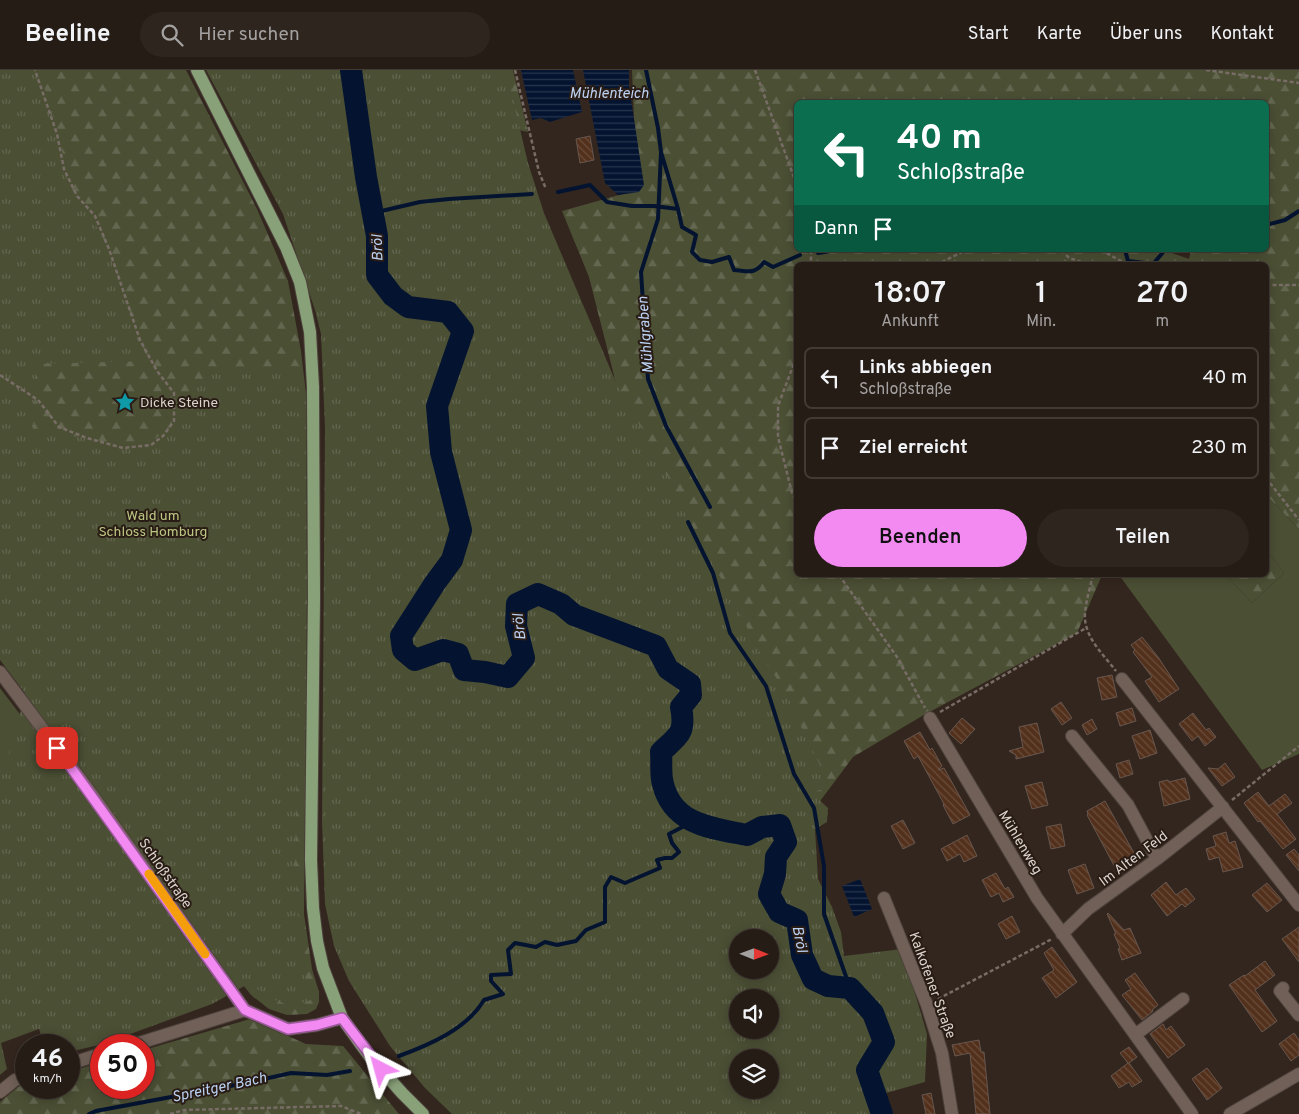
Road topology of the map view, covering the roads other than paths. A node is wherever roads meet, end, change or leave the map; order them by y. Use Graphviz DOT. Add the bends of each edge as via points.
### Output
graph roads {
  1 [pos="197,70"];
  2 [pos="0,672"];
  3 [pos="1122,679"];
  4 [pos="930,718"];
  5 [pos="1072,736"];
  6 [pos="1223,807"];
  7 [pos="1157,859"];
  8 [pos="884,898"];
  9 [pos="1299,905"];
  10 [pos="1062,934"];
  11 [pos="1283,988"];
  12 [pos="1183,999"];
  13 [pos="245,1010"];
  14 [pos="1299,1015"];
  15 [pos="342,1018"];
  16 [pos="1135,1035"];
  17 [pos="155,1038"];
  18 [pos="1299,1074"];
  19 [pos="15,1080"];
  20 [pos="0,1092"];
  21 [pos="423,1114"];
  22 [pos="952,1114"];
  23 [pos="1192,1114"];
  24 [pos="1230,1114"];
  1 -- 15 [label="main road" via="286,247 300,282 310,332 314,443 313,908 323,968"];
  2 -- 13 [label="street, Schloßstraße" via="91,793"];
  3 -- 6 [label="street"];
  4 -- 10 [label="street, Mühlenweg" via="1037,898"];
  5 -- 7 [label="street" via="1128,805"];
  6 -- 7 [label="street, Im Alten Feld"];
  6 -- 9 [label="street"];
  7 -- 10 [label="street, Im Alten Feld" via="1088,909"];
  8 -- 22 [label="street, Kalkofener Straße" via="927,1005 942,1053"];
  10 -- 16 [label="street, Mühlenweg"];
  11 -- 14 [label="street" via="1280,991"];
  12 -- 16 [label="street"];
  13 -- 15 [label="street" via="288,1029"];
  13 -- 17 [label="street"];
  15 -- 21 [label="main road" via="370,1057"];
  16 -- 23 [label="street, Mühlenweg"];
  18 -- 24 [label="street"];
  19 -- 20 [label="street"];
}
